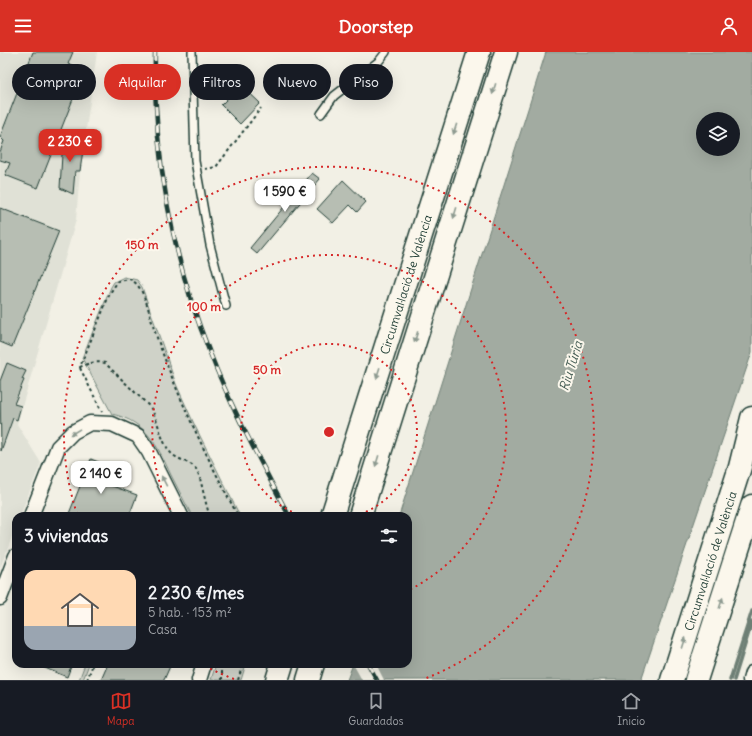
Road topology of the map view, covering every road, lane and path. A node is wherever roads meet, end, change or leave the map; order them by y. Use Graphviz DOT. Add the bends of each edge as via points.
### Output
graph roads {
  1 [pos="192,52"];
  2 [pos="386,52"];
  3 [pos="479,52"];
  4 [pos="506,52"];
  5 [pos="261,108"];
  6 [pos="321,114"];
  7 [pos="196,171"];
  8 [pos="226,306"];
  9 [pos="80,367"];
  10 [pos="752,418"];
  11 [pos="108,420"];
  12 [pos="752,445"];
  13 [pos="740,467"];
  14 [pos="752,506"];
  15 [pos="33,512"];
  16 [pos="179,512"];
  17 [pos="209,512"];
  18 [pos="236,512"];
  19 [pos="333,512"];
  20 [pos="361,512"];
  21 [pos="12,566"];
  22 [pos="0,598"];
  23 [pos="92,668"];
  24 [pos="203,668"];
  25 [pos="222,668"];
  26 [pos="242,668"];
  27 [pos="281,668"];
  28 [pos="312,668"];
  29 [pos="752,673"];
  30 [pos="87,680"];
  31 [pos="199,680"];
  32 [pos="222,680"];
  33 [pos="238,680"];
  34 [pos="277,680"];
  35 [pos="308,680"];
  36 [pos="672,680"];
  37 [pos="696,680"];
  38 [pos="750,680"];
  1 -- 7 [label="lane"];
  2 -- 6 [label="lane" via="379,61 334,96"];
  3 -- 19 [label="highway, Circumval·lació de València, one-way"];
  4 -- 20 [label="highway, Circumval·lació de València, one-way"];
  5 -- 7 [label="path" via="216,167"];
  7 -- 8 [label="lane" via="210,245"];
  9 -- 11 [label="path"];
  9 -- 17 [label="path" via="90,362 105,363 150,407 170,452 196,468"];
  9 -- 18 [label="path" via="114,285 124,279 135,281 186,411"];
  10 -- 13 [label="highway, Circumval·lació de València"];
  11 -- 15 [label="street, one-way" via="90,423 73,432 58,447"];
  16 -- 11 [label="street, one-way" via="149,452 138,436"];
  12 -- 13 [label="highway"];
  36 -- 13 [label="highway, Circumval·lació de València, one-way"];
  37 -- 14 [label="highway, Circumval·lació de València, one-way"];
  21 -- 22 [label="street"];
  23 -- 30 [label="path"];
  24 -- 31 [label="street"];
  25 -- 32 [label="path"];
  26 -- 33 [label="path"];
  27 -- 34 [label="highway"];
  28 -- 35 [label="highway"];
  29 -- 38 [label="street"];
}
